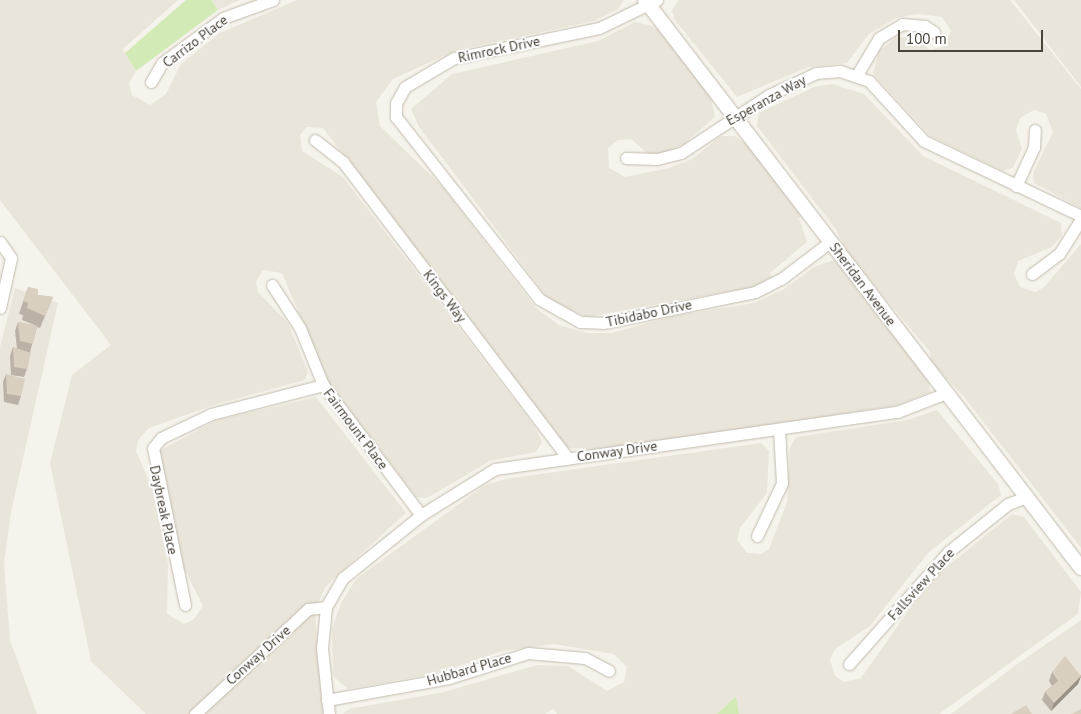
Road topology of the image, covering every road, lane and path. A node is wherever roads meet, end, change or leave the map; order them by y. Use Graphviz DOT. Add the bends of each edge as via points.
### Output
graph roads {
  1 [pos="273,0"];
  2 [pos="650,2"];
  3 [pos="934,32"];
  4 [pos="857,75"];
  5 [pos="151,82"];
  6 [pos="734,115"];
  7 [pos="1035,130"];
  8 [pos="418,139"];
  9 [pos="315,140"];
  10 [pos="626,158"];
  11 [pos="1016,186"];
  12 [pos="1081,217"];
  13 [pos="0,242"];
  14 [pos="830,242"];
  15 [pos="1032,274"];
  16 [pos="272,285"];
  17 [pos="0,308"];
  18 [pos="323,384"];
  19 [pos="946,394"];
  20 [pos="779,430"];
  21 [pos="568,458"];
  22 [pos="1026,497"];
  23 [pos="421,515"];
  24 [pos="756,536"];
  25 [pos="1081,568"];
  26 [pos="329,603"];
  27 [pos="185,605"];
  28 [pos="849,664"];
  29 [pos="609,671"];
  30 [pos="327,700"];
  31 [pos="195,714"];
  32 [pos="328,714"];
  1 -- 5 [label="street, Carrizo Place" via="223,18 162,62"];
  2 -- 6 [label="street, Sheridan Avenue"];
  2 -- 8 [label="street, Rimrock Drive" via="599,28 454,58 405,87 396,102 396,117"];
  3 -- 4 [label="street" via="926,26 902,24 879,38"];
  4 -- 6 [label="street, Esperanza Way" via="816,73"];
  4 -- 11 [label="street" via="881,92 924,141"];
  6 -- 10 [label="street, Esperanza Way" via="681,153 657,159"];
  6 -- 14 [label="street, Sheridan Avenue"];
  7 -- 11 [label="street" via="1034,148"];
  8 -- 14 [label="street, Tibidabo Drive" via="540,299 580,322 603,323 755,292 781,280"];
  9 -- 21 [label="street, Kings Way" via="343,162"];
  11 -- 12 [label="street"];
  12 -- 15 [label="street" via="1059,254"];
  13 -- 17 [label="street" via="11,258"];
  14 -- 19 [label="street, Sheridan Avenue"];
  16 -- 18 [label="street, Fairmount Place" via="300,328"];
  18 -- 23 [label="street, Fairmount Place"];
  18 -- 27 [label="street, Daybreak Place" via="211,414 161,438 153,448"];
  19 -- 20 [label="street, Conway Drive" via="897,412"];
  19 -- 22 [label="street, Sheridan Avenue"];
  20 -- 21 [label="street, Conway Drive"];
  20 -- 24 [label="street" via="782,483"];
  21 -- 23 [label="street, Conway Drive" via="495,469"];
  22 -- 25 [label="street, Sheridan Avenue"];
  22 -- 28 [label="street, Fallsview Place" via="1008,504 948,552"];
  23 -- 26 [label="street, Conway Drive" via="356,564"];
  26 -- 30 [label="street" via="322,648"];
  26 -- 31 [label="street, Conway Drive" via="308,609"];
  29 -- 30 [label="street, Hubbard Place" via="585,658 528,653 449,678"];
  30 -- 32 [label="street"];
}
